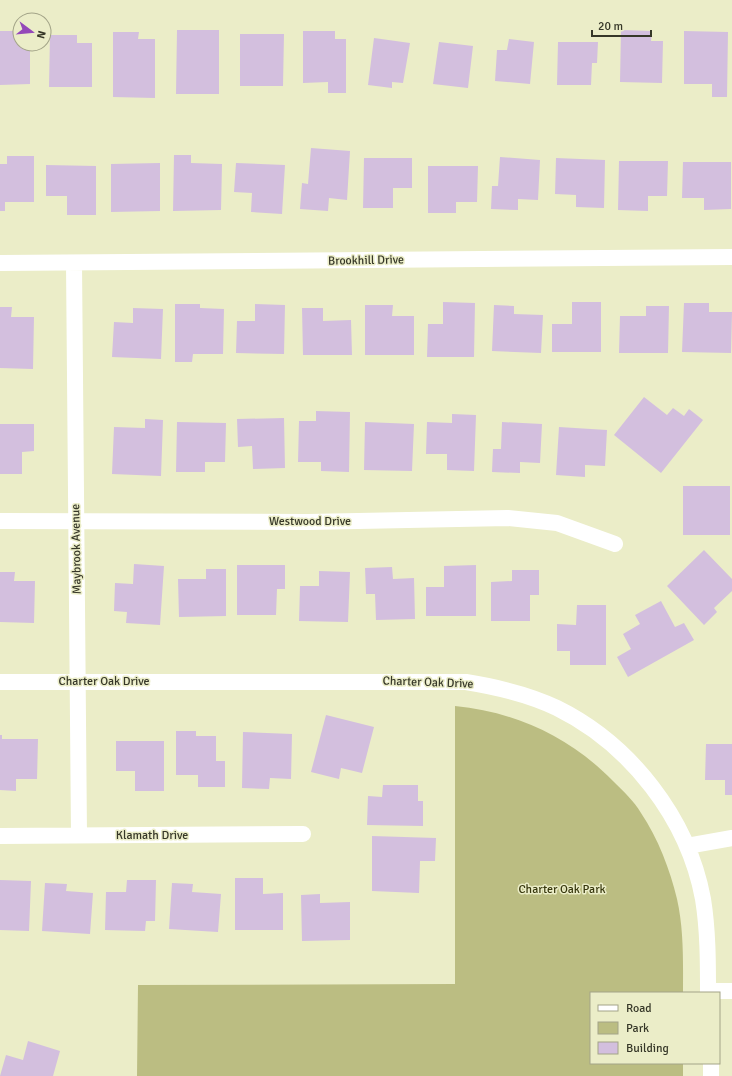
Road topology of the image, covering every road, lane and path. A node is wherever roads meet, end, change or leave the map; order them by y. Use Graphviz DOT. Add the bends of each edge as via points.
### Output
graph roads {
  1 [pos="732,256"];
  2 [pos="0,263"];
  3 [pos="74,263"];
  4 [pos="0,521"];
  5 [pos="76,521"];
  6 [pos="616,544"];
  7 [pos="78,681"];
  8 [pos="0,682"];
  9 [pos="303,834"];
  10 [pos="79,835"];
  11 [pos="0,836"];
  12 [pos="732,838"];
  13 [pos="687,846"];
  14 [pos="732,991"];
  15 [pos="708,992"];
  16 [pos="710,1064"];
  17 [pos="711,1076"];
  1 -- 3 [label="street, Brookhill Drive"];
  2 -- 3 [label="street, Brookhill Drive"];
  3 -- 5 [label="street, Maybrook Avenue"];
  4 -- 5 [label="street, Westwood Drive"];
  5 -- 6 [label="street, Westwood Drive" via="308,522 508,518 557,523"];
  5 -- 7 [label="street, Maybrook Avenue"];
  7 -- 8 [label="street, Charter Oak Drive"];
  7 -- 10 [label="street, Maybrook Avenue"];
  7 -- 13 [label="street, Charter Oak Drive" via="466,682 519,693 555,707 600,735 648,782 665,805"];
  9 -- 10 [label="street, Klamath Drive"];
  10 -- 11 [label="street, Klamath Drive"];
  12 -- 13 [label="street"];
  13 -- 15 [label="street, Charter Oak Drive" via="703,899 709,958"];
  14 -- 15 [label="street"];
  16 -- 17 [label="street"];
}
